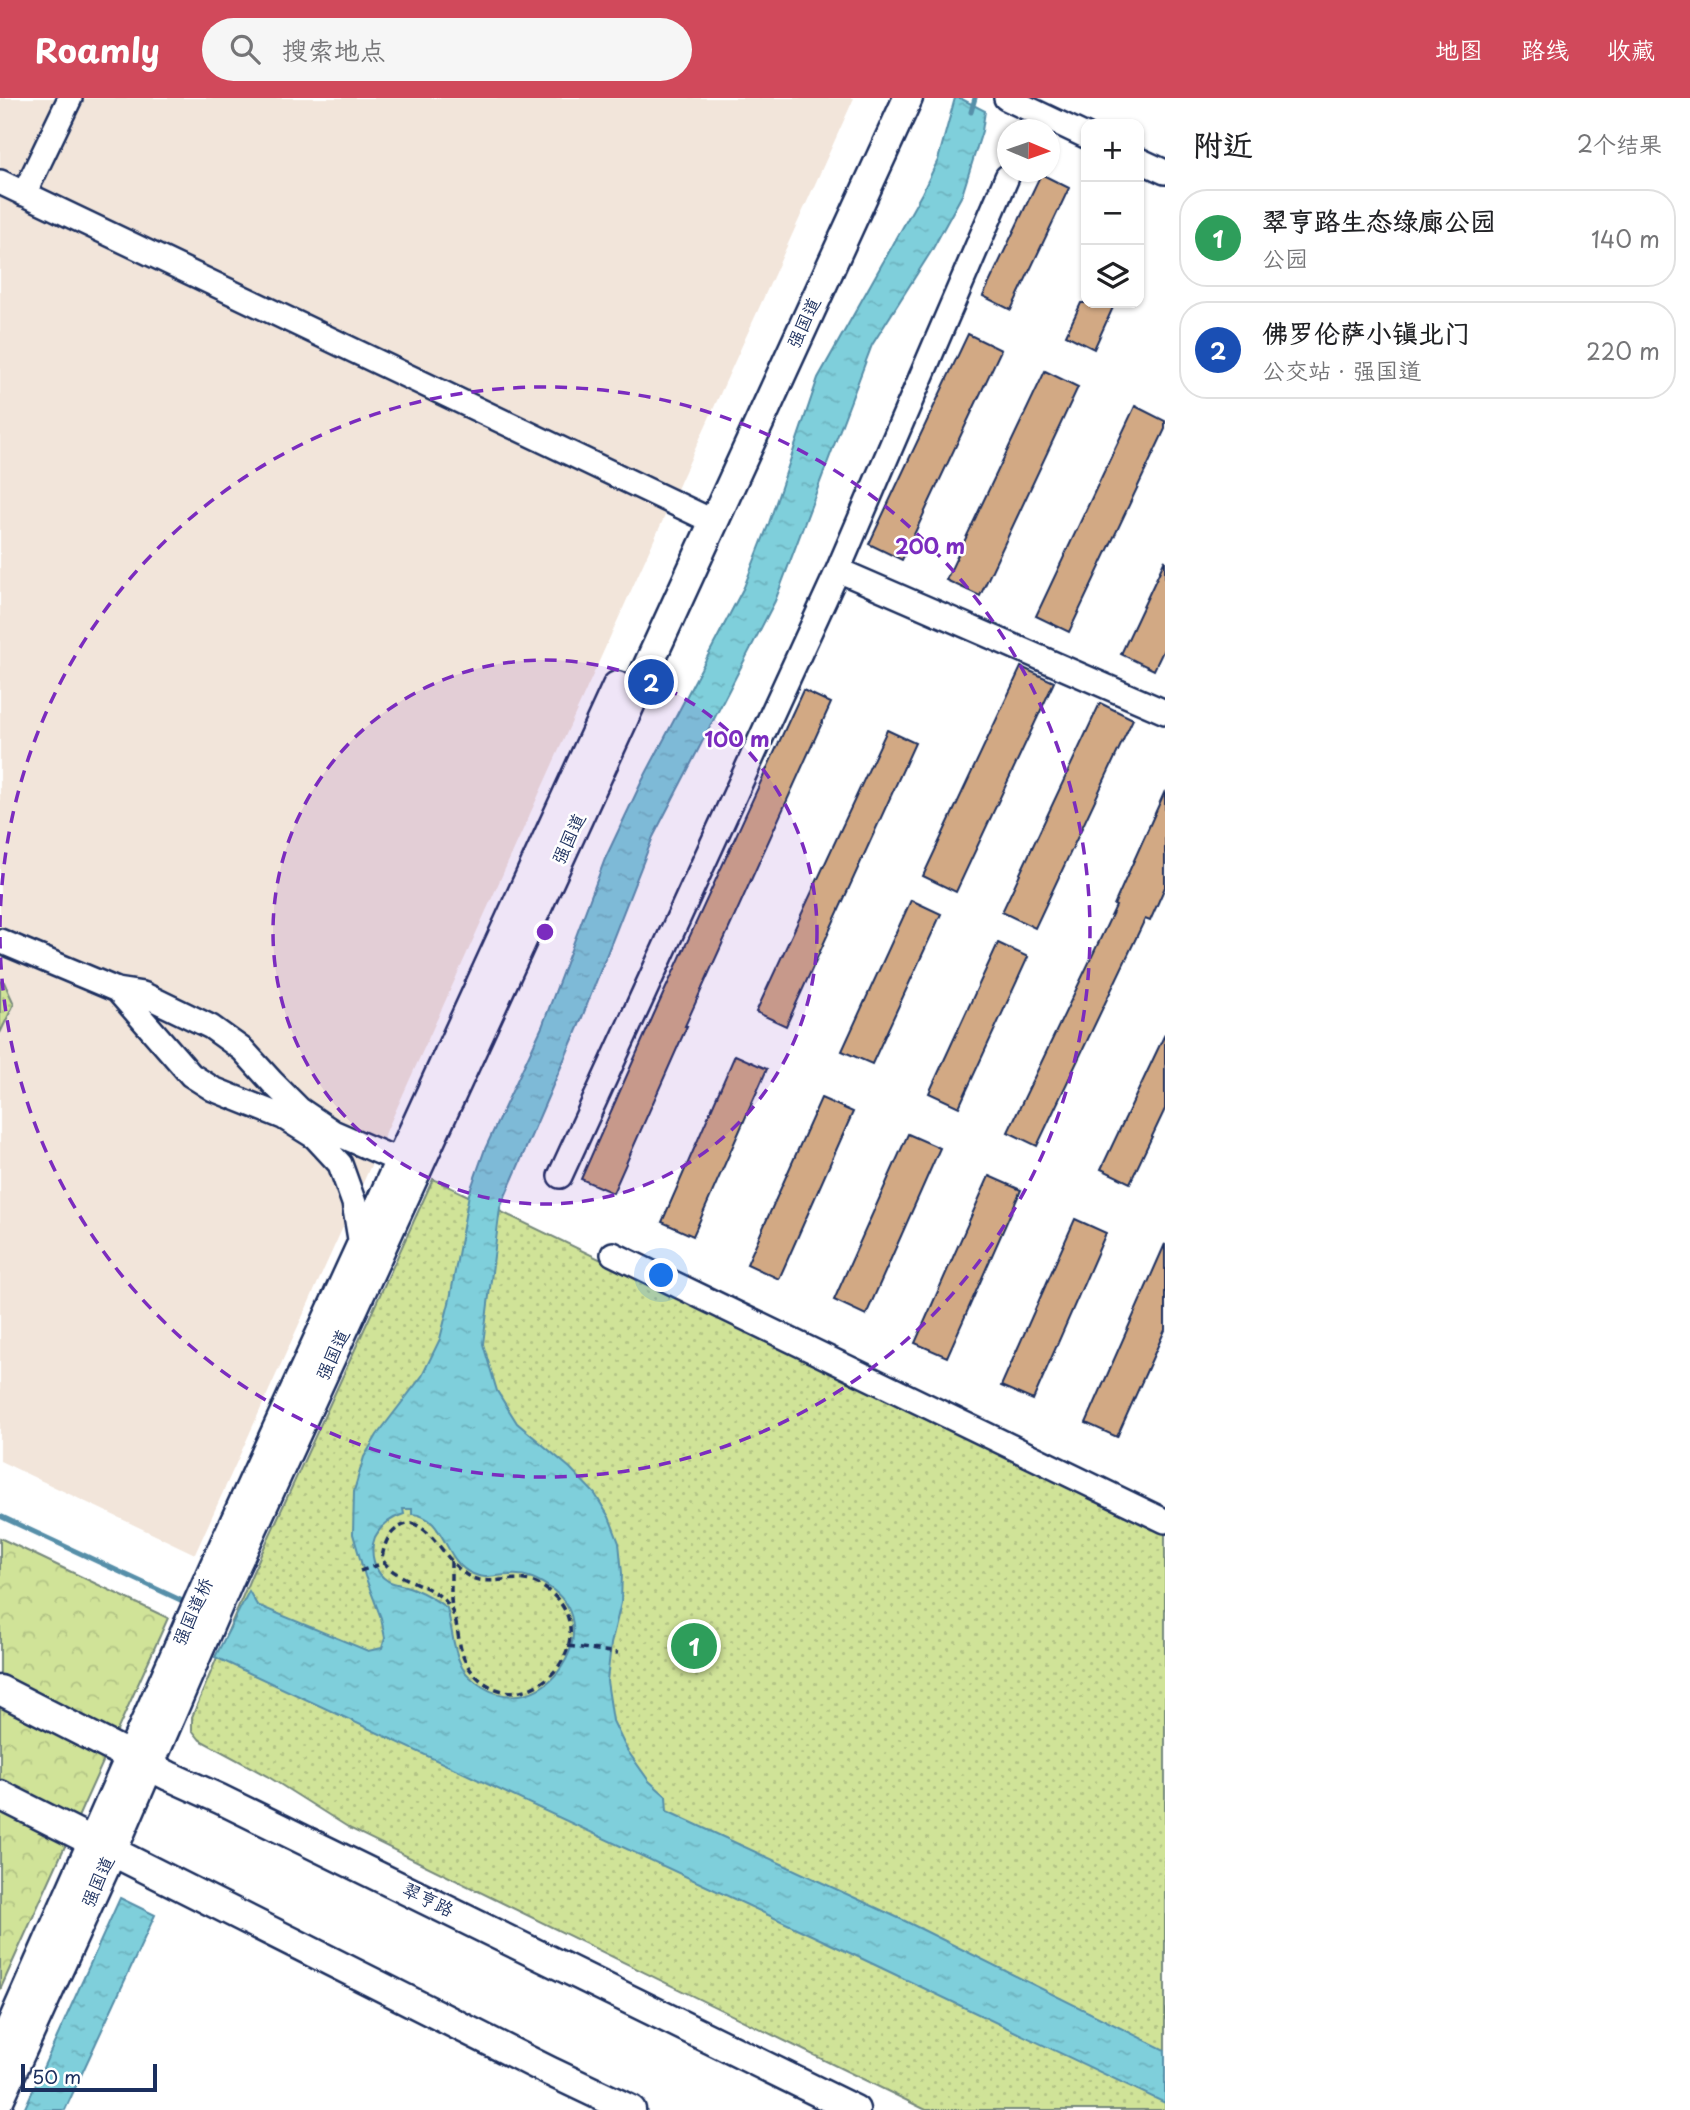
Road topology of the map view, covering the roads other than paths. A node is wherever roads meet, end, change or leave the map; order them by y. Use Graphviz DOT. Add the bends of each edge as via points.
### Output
graph roads {
  1 [pos="70,98"];
  2 [pos="888,98"];
  3 [pos="908,98"];
  4 [pos="1006,98"];
  5 [pos="1081,134"];
  6 [pos="1144,162"];
  7 [pos="1165,172"];
  8 [pos="0,182"];
  9 [pos="1005,182"];
  10 [pos="24,194"];
  11 [pos="705,517"];
  12 [pos="838,569"];
  13 [pos="1165,712"];
  14 [pos="0,941"];
  15 [pos="117,990"];
  16 [pos="409,1166"];
  17 [pos="560,1176"];
  18 [pos="361,1245"];
  19 [pos="613,1254"];
  20 [pos="1165,1521"];
  21 [pos="221,1574"];
  22 [pos="183,1659"];
  23 [pos="0,1690"];
  24 [pos="150,1766"];
  25 [pos="0,1795"];
  26 [pos="111,1852"];
  27 [pos="0,2051"];
  28 [pos="2,2089"];
  29 [pos="631,2110"];
  30 [pos="855,2110"];
  1 -- 10 [label="street"];
  2 -- 11 [label="main road, 强国道"];
  3 -- 11 [label="main road, 强国道"];
  4 -- 5 [label="street"];
  6 -- 7 [label="street"];
  8 -- 10 [label="street"];
  9 -- 12 [label="street"];
  10 -- 11 [label="street"];
  11 -- 16 [label="main road, 强国道"];
  12 -- 13 [label="street"];
  12 -- 17 [label="street"];
  14 -- 15 [label="street"];
  15 -- 16 [label="street" via="143,994 211,1027 243,1050 299,1109 334,1132"];
  15 -- 18 [label="street" via="191,1075 315,1136 340,1164 354,1203"];
  16 -- 18 [label="main road, 强国道"];
  16 -- 21 [label="main road, 强国道"];
  18 -- 21 [label="main road, 强国道"];
  19 -- 20 [label="street"];
  21 -- 22 [label="main road, 强国道桥"];
  22 -- 24 [label="main road, 强国道"];
  23 -- 24 [label="main road, 翠亨路"];
  24 -- 26 [label="main road, 强国道"];
  24 -- 30 [label="main road, 翠亨路"];
  25 -- 26 [label="main road"];
  26 -- 27 [label="main road, 强国道"];
  26 -- 28 [label="main road, 强国道"];
  26 -- 29 [label="main road"];
}
